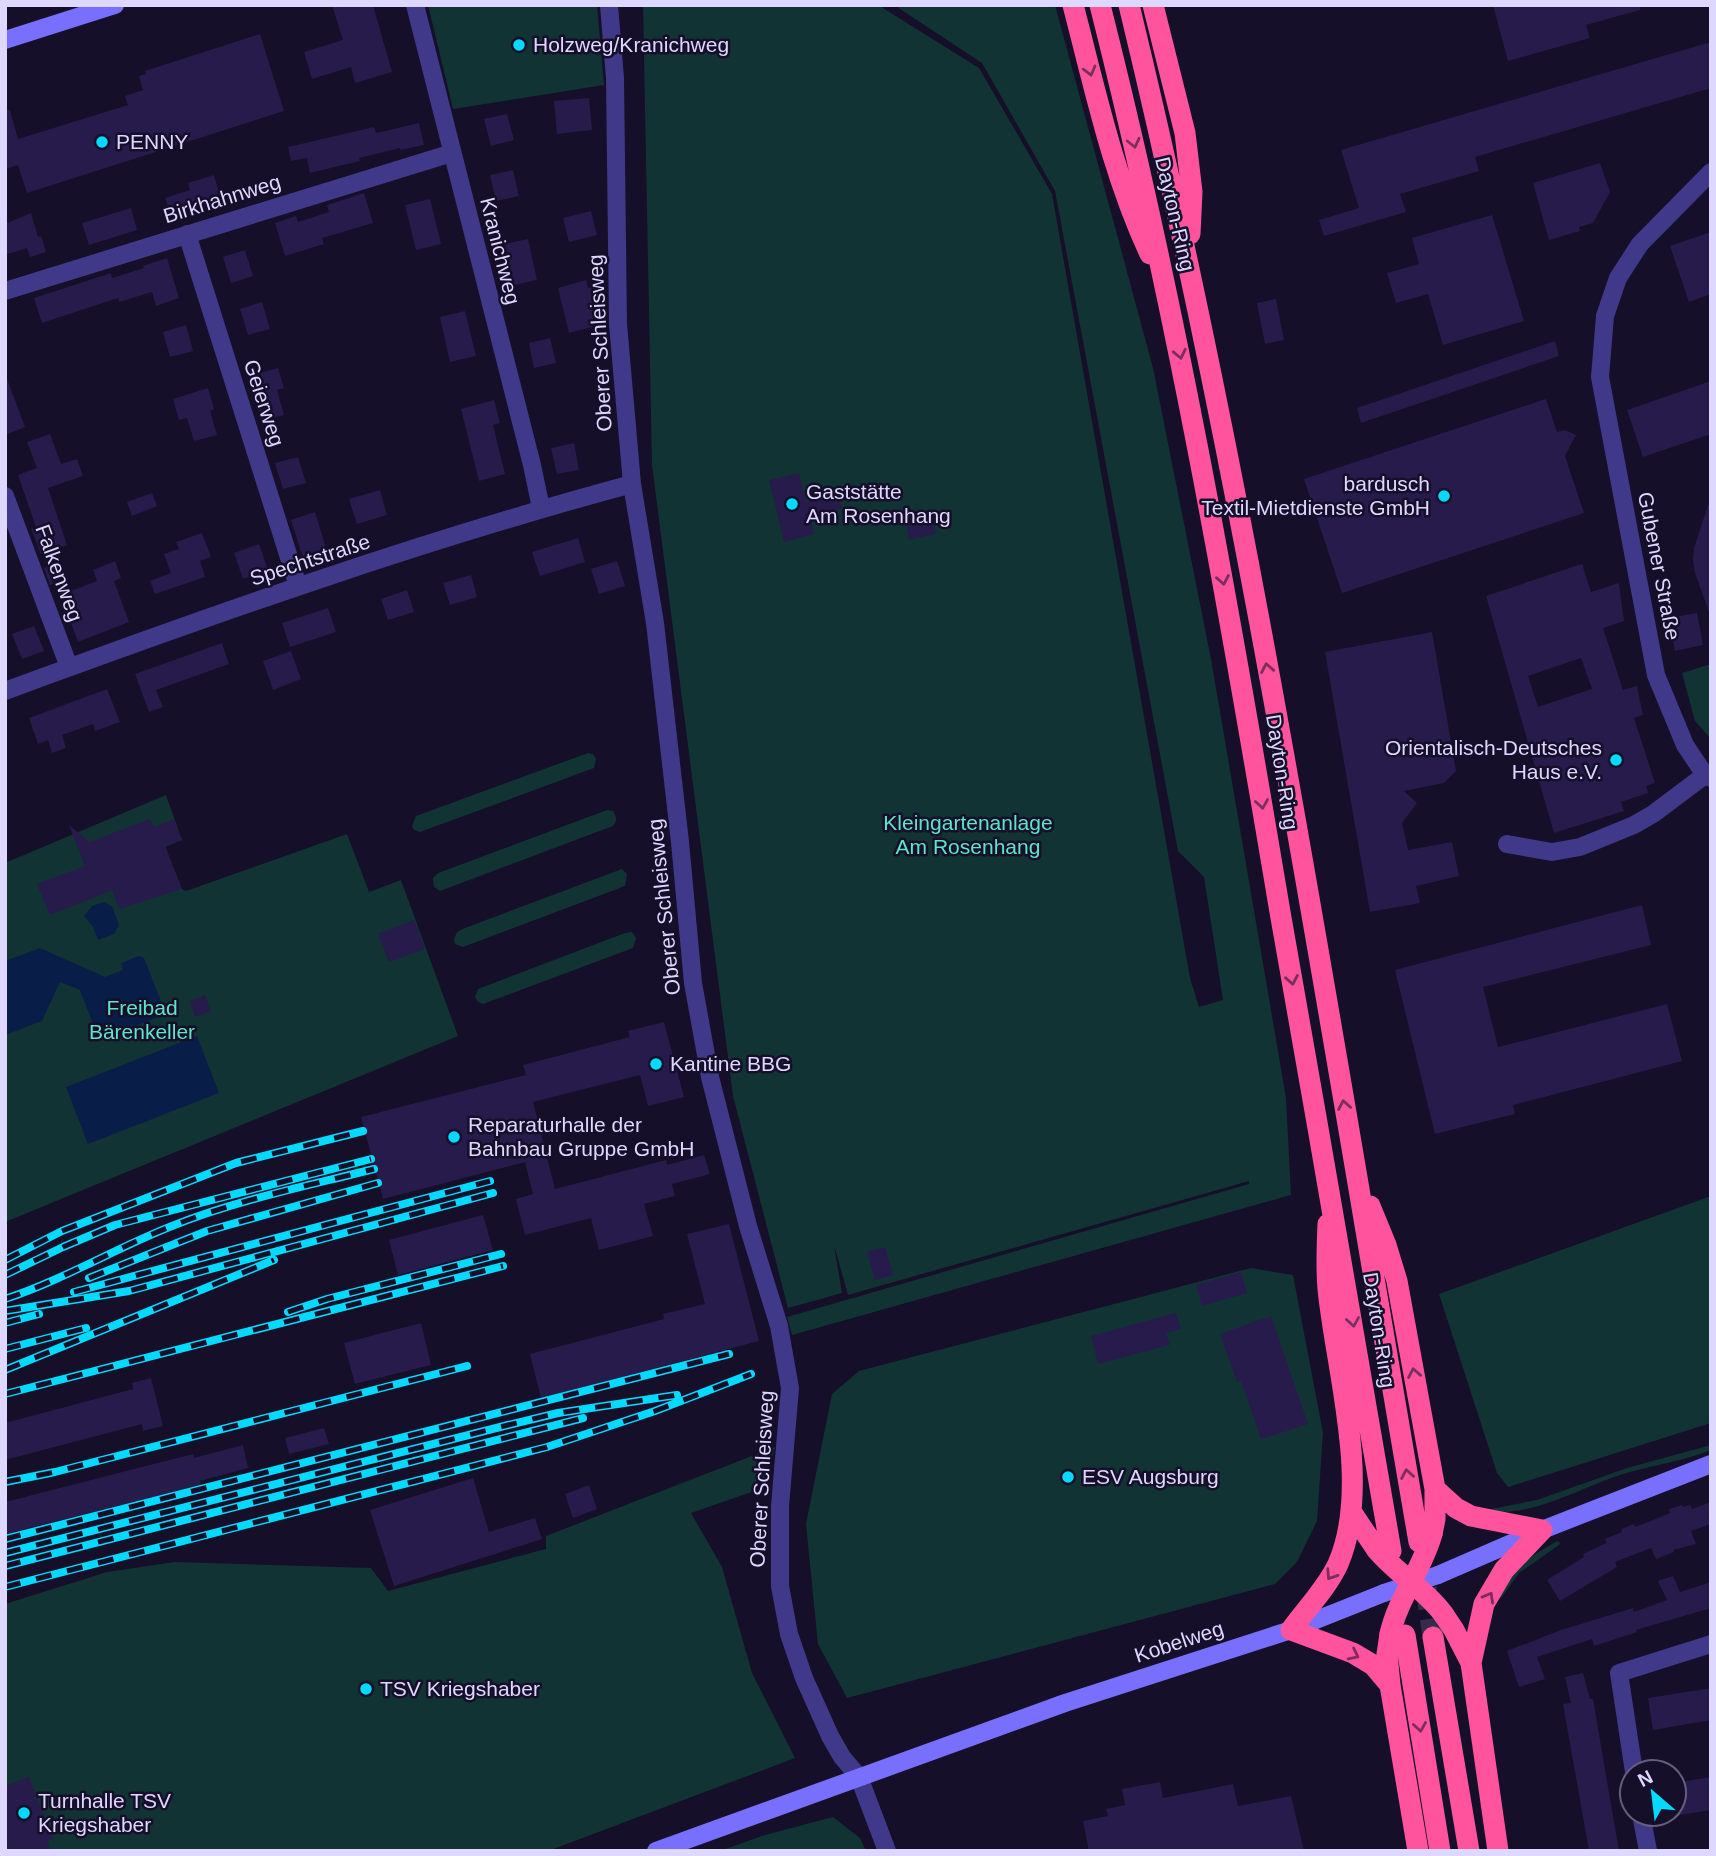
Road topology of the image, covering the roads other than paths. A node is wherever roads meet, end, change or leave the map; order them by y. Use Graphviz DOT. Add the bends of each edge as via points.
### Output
graph roads {
  1 [pos="115,5"];
  2 [pos="415,5"];
  3 [pos="609,5"];
  4 [pos="1073,5"];
  5 [pos="1100,5"];
  6 [pos="1129,5"];
  7 [pos="1153,5"];
  8 [pos="5,40"];
  9 [pos="452,153"];
  10 [pos="1711,173"];
  11 [pos="187,234"];
  12 [pos="1189,267"];
  13 [pos="1166,288"];
  14 [pos="5,291"];
  15 [pos="632,484"];
  16 [pos="5,496"];
  17 [pos="541,509"];
  18 [pos="298,586"];
  19 [pos="69,667"];
  20 [pos="5,691"];
  21 [pos="1708,776"];
  22 [pos="1507,844"];
  23 [pos="1355,1172"];
  24 [pos="1329,1191"];
  25 [pos="1711,1464"];
  26 [pos="1435,1489"];
  27 [pos="1352,1513"];
  28 [pos="1542,1530"];
  29 [pos="1425,1538"];
  30 [pos="1384,1551"];
  31 [pos="1412,1583"];
  32 [pos="1291,1630"];
  33 [pos="1398,1635"];
  34 [pos="1433,1637"];
  35 [pos="1711,1644"];
  36 [pos="1471,1662"];
  37 [pos="1390,1685"];
  38 [pos="1631,1758"];
  39 [pos="859,1777"];
  40 [pos="1644,1828"];
  41 [pos="656,1851"];
  42 [pos="887,1851"];
  43 [pos="1418,1851"];
  44 [pos="1440,1851"];
  45 [pos="1469,1851"];
  46 [pos="1498,1851"];
  47 [pos="1648,1851"];
  1 -- 8 [label="main road"];
  2 -- 9 [label="street, Kranichweg"];
  3 -- 15 [label="street, Oberer Schleisweg" via="615,78 618,324"];
  4 -- 13 [label="highway, one-way" via="1117,172"];
  5 -- 13 [label="highway, Dayton-Ring, one-way"];
  6 -- 12 [label="highway, Dayton-Ring"];
  7 -- 12 [label="highway" via="1185,133 1192,192"];
  9 -- 11 [label="street, Birkhahnweg"];
  9 -- 17 [label="street, Kranichweg"];
  10 -- 21 [label="street, Gubener Straße" via="1640,244 1618,278 1605,316 1600,377 1656,675 1685,745"];
  11 -- 14 [label="street, Birkhahnweg"];
  11 -- 18 [label="street, Geierweg"];
  23 -- 12 [label="highway, Dayton-Ring, one-way" via="1247,560"];
  13 -- 24 [label="highway, Dayton-Ring, one-way" via="1243,687"];
  15 -- 17 [label="street, Spechtstraße"];
  15 -- 39 [label="street, Oberer Schleisweg" via="655,623 693,983 710,1077 779,1326 790,1388 779,1586 804,1678 830,1735"];
  16 -- 19 [label="street, Falkenweg"];
  17 -- 18 [label="street, Spechtstraße"];
  18 -- 19 [label="street, Spechtstraße"];
  19 -- 20 [label="street, Spechtstraße"];
  21 -- 22 [label="street, Gubener Straße" via="1634,825 1580,846 1552,852"];
  26 -- 23 [label="highway, one-way" via="1397,1281"];
  29 -- 23 [label="highway, Dayton-Ring, one-way"];
  24 -- 27 [label="highway" via="1328,1290 1349,1427"];
  24 -- 30 [label="highway, Dayton-Ring, one-way"];
  25 -- 28 [label="main road, Kobelweg"];
  26 -- 28 [label="highway" via="1471,1516"];
  26 -- 29 [label="highway" via="1435,1519"];
  27 -- 30 [label="highway"];
  27 -- 32 [label="highway, one-way" via="1333,1573"];
  28 -- 31 [label="main road, Kobelweg, bridge"];
  36 -- 28 [label="highway, one-way" via="1484,1604 1504,1570"];
  29 -- 31 [label="highway, bridge"];
  30 -- 31 [label="highway, bridge"];
  31 -- 32 [label="main road, Kobelweg, bridge"];
  31 -- 33 [label="highway, bridge" via="1401,1600"];
  31 -- 36 [label="highway, bridge" via="1444,1615"];
  32 -- 37 [label="highway, one-way" via="1353,1653 1373,1665"];
  32 -- 39 [label="main road, Kobelweg" via="1065,1703"];
  33 -- 37 [label="highway" via="1388,1654"];
  33 -- 44 [label="highway, one-way"];
  34 -- 45 [label="highway"];
  35 -- 38 [label="street" via="1619,1672"];
  36 -- 46 [label="highway"];
  37 -- 43 [label="highway"];
  39 -- 41 [label="main road, Kobelweg"];
  39 -- 42 [label="street, Oberer Schleisweg"];
  40 -- 47 [label="street"];
}
